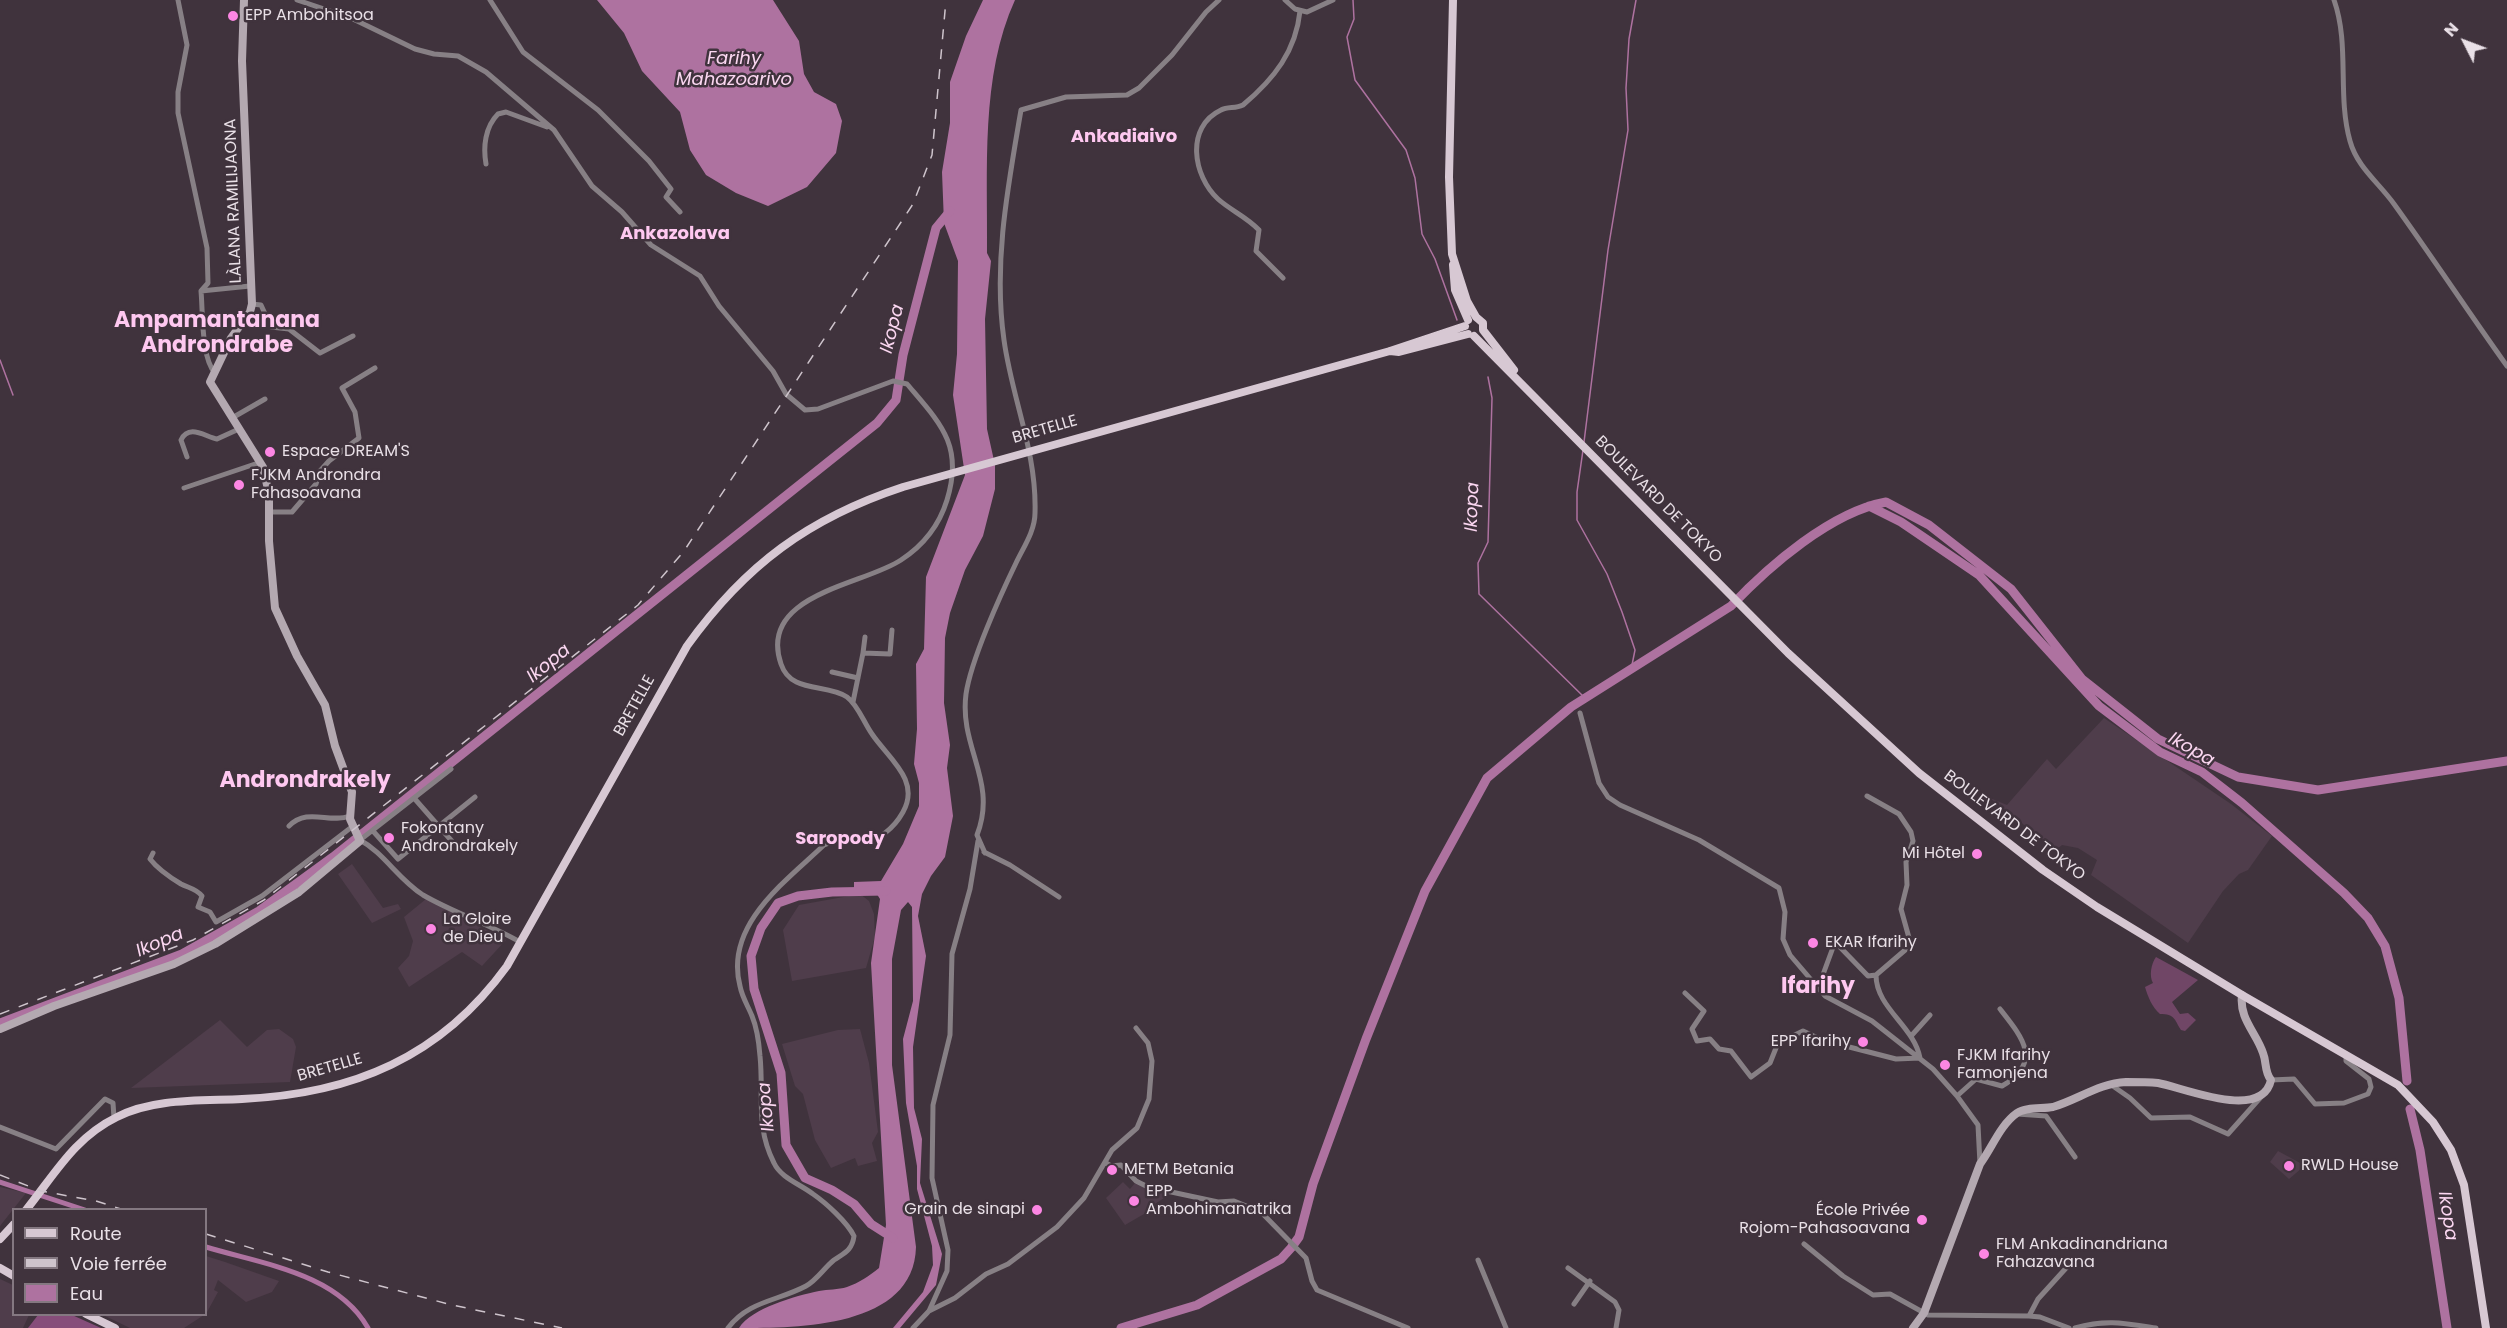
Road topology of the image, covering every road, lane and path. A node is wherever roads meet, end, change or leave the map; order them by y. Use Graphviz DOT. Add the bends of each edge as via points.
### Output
graph roads {
  1 [pos="178,0"];
  2 [pos="244,0"];
  3 [pos="297,0"];
  4 [pos="490,0"];
  5 [pos="1219,0"];
  6 [pos="1285,0"];
  7 [pos="1333,0"];
  8 [pos="1453,0"];
  9 [pos="2334,0"];
  10 [pos="1300,11"];
  11 [pos="554,130"];
  12 [pos="486,164"];
  13 [pos="680,212"];
  14 [pos="1284,278"];
  15 [pos="250,285"];
  16 [pos="201,291"];
  17 [pos="252,304"];
  18 [pos="1470,327"];
  19 [pos="1483,330"];
  20 [pos="353,336"];
  21 [pos="2507,366"];
  22 [pos="375,368"];
  23 [pos="215,373"];
  24 [pos="1524,385"];
  25 [pos="265,399"];
  26 [pos="232,418"];
  27 [pos="239,429"];
  28 [pos="1026,451"];
  29 [pos="187,457"];
  30 [pos="261,462"];
  31 [pos="955,472"];
  32 [pos="184,488"];
  33 [pos="270,512"];
  34 [pos="892,630"];
  35 [pos="865,636"];
  36 [pos="863,653"];
  37 [pos="832,672"];
  38 [pos="858,678"];
  39 [pos="853,702"];
  40 [pos="1580,713"];
  41 [pos="451,769"];
  42 [pos="1867,796"];
  43 [pos="475,797"];
  44 [pos="414,798"];
  45 [pos="350,816"];
  46 [pos="289,826"];
  47 [pos="439,826"];
  48 [pos="373,831"];
  49 [pos="357,834"];
  50 [pos="457,847"];
  51 [pos="153,853"];
  52 [pos="985,853"];
  53 [pos="1059,897"];
  54 [pos="520,942"];
  55 [pos="1876,975"];
  56 [pos="1818,988"];
  57 [pos="1684,993"];
  58 [pos="2242,995"];
  59 [pos="2000,1009"];
  60 [pos="1930,1015"];
  61 [pos="1136,1028"];
  62 [pos="0,1029"];
  63 [pos="1912,1035"];
  64 [pos="2346,1053"];
  65 [pos="1920,1058"];
  66 [pos="2110,1084"];
  67 [pos="2269,1084"];
  68 [pos="1958,1096"];
  69 [pos="2016,1114"];
  70 [pos="114,1118"];
  71 [pos="0,1127"];
  72 [pos="2075,1157"];
  73 [pos="1106,1163"];
  74 [pos="1980,1164"];
  75 [pos="32,1203"];
  76 [pos="12,1226"];
  77 [pos="0,1239"];
  78 [pos="1804,1244"];
  79 [pos="1478,1260"];
  80 [pos="2067,1267"];
  81 [pos="1568,1268"];
  82 [pos="1590,1281"];
  83 [pos="938,1295"];
  84 [pos="945,1303"];
  85 [pos="1574,1304"];
  86 [pos="930,1311"];
  87 [pos="1924,1313"];
  88 [pos="90,1316"];
  89 [pos="98,1316"];
  90 [pos="2029,1316"];
  91 [pos="115,1328"];
  92 [pos="123,1328"];
  93 [pos="728,1328"];
  94 [pos="913,1328"];
  95 [pos="1408,1328"];
  96 [pos="1506,1328"];
  97 [pos="1616,1328"];
  98 [pos="1913,1328"];
  99 [pos="2069,1328"];
  100 [pos="2075,1328"];
  101 [pos="2156,1328"];
  102 [pos="2486,1328"];
  1 -- 16 [label="street" via="187,45 178,92 180,127 207,248 208,283"];
  2 -- 15 [label="street, LÀLANA RAMILIJAONA" via="242,61"];
  3 -- 11 [label="street" via="351,18 415,49 463,58 486,72"];
  4 -- 13 [label="street" via="523,52 598,110 649,161 671,189 666,197"];
  5 -- 28 [label="street" via="1172,55 1127,95 1066,97 1022,110 1003,231 999,303 1007,364"];
  6 -- 10 [label="street"];
  7 -- 10 [label="street" via="1307,12"];
  8 -- 18 [label="main road, BOULEVARD DE TOKYO" via="1449,177 1452,276"];
  9 -- 21 [label="street" via="2343,43 2344,110 2350,143 2358,160 2393,202"];
  10 -- 14 [label="street" via="1298,29 1286,60 1243,105 1222,109 1210,117 1198,135 1195,152 1201,172 1218,200 1259,230 1256,251"];
  11 -- 12 [label="street" via="506,112 498,114 483,149"];
  11 -- 31 [label="street" via="592,186 651,245 700,276 797,404 805,410 818,409 902,381 946,431"];
  15 -- 16 [label="street"];
  15 -- 17 [label="street, LÀLANA RAMILIJAONA"];
  16 -- 23 [label="street" via="204,338"];
  17 -- 20 [label="street" via="261,305 271,327 289,329 320,353"];
  17 -- 23 [label="street, LÀLANA RAMILIJAONA"];
  18 -- 19 [label="main road, BRETELLE"];
  18 -- 19 [label="main road" via="1482,321"];
  18 -- 24 [label="main road, BOULEVARD DE TOKYO"];
  18 -- 28 [label="main road, BRETELLE" via="1399,352 1390,351"];
  19 -- 24 [label="main road"];
  22 -- 33 [label="street" via="342,388 355,412 359,438 329,461 292,512"];
  23 -- 26 [label="street" via="210,379 211,387"];
  24 -- 58 [label="main road, BOULEVARD DE TOKYO" via="1848,711 1919,773 2097,907"];
  25 -- 26 [label="street"];
  26 -- 27 [label="street"];
  27 -- 29 [label="street" via="217,439 196,431 187,434 181,440"];
  27 -- 30 [label="street"];
  28 -- 31 [label="main road, BRETELLE"];
  28 -- 52 [label="street" via="1035,516 975,658 965,696 968,742 984,788 984,819 977,835"];
  30 -- 32 [label="street"];
  30 -- 33 [label="street"];
  31 -- 39 [label="street" via="941,520 902,560 832,587 796,609 784,622 778,646 785,672 801,684 844,695"];
  31 -- 54 [label="main road, BRETELLE" via="875,495 835,513 776,550 726,596 687,646"];
  33 -- 45 [label="street" via="275,608 325,705 352,792"];
  34 -- 36 [label="street" via="890,654"];
  35 -- 36 [label="street"];
  36 -- 38 [label="street"];
  37 -- 38 [label="street"];
  38 -- 39 [label="street"];
  39 -- 93 [label="street" via="908,782 905,809 896,824 883,834 834,840 824,845 772,893 748,928 738,973 755,1026 761,1071 759,1119 774,1164 849,1228 853,1243 808,1285 751,1306"];
  40 -- 56 [label="street" via="1599,783 1608,797 1699,840 1779,888 1785,912 1785,948"];
  41 -- 44 [label="street"];
  42 -- 55 [label="street" via="1899,814 1913,841 1906,862 1906,892 1901,909 1911,945"];
  43 -- 47 [label="street"];
  44 -- 47 [label="street"];
  44 -- 48 [label="street"];
  45 -- 46 [label="street" via="341,819 312,815 296,819"];
  45 -- 49 [label="street"];
  47 -- 48 [label="street" via="398,859"];
  47 -- 50 [label="street"];
  48 -- 49 [label="street"];
  49 -- 51 [label="street" via="216,922 210,912 198,908 200,892 180,884 156,866 150,860"];
  49 -- 54 [label="street" via="399,878 424,895"];
  49 -- 62 [label="street" via="356,847 299,892 224,939 174,964"];
  52 -- 53 [label="street"];
  52 -- 83 [label="street" via="978,841 952,954 950,1035 933,1105 932,1178 948,1250 947,1271"];
  54 -- 70 [label="main road, BRETELLE" via="497,979 459,1020 430,1044 388,1065 344,1083 302,1093 173,1103"];
  55 -- 56 [label="street" via="1865,975 1835,942"];
  55 -- 63 [label="street" via="1878,993"];
  56 -- 65 [label="street" via="1825,996 1872,1021"];
  57 -- 65 [label="street" via="1704,1011 1692,1029 1697,1041 1710,1039 1719,1049 1731,1051 1751,1077 1770,1063 1778,1043 1803,1031 1822,1040 1896,1059"];
  58 -- 64 [label="main road, BOULEVARD DE TOKYO"];
  58 -- 67 [label="street" via="2243,1017 2265,1057"];
  59 -- 68 [label="street" via="2022,1042 2024,1069 2002,1086 1976,1079"];
  60 -- 63 [label="street"];
  61 -- 73 [label="street" via="1151,1050 1149,1100 1137,1128 1112,1150"];
  63 -- 65 [label="street"];
  64 -- 67 [label="street" via="2346,1061 2369,1079 2371,1087 2368,1094 2355,1100 2314,1104 2294,1079"];
  64 -- 102 [label="main road, BOULEVARD DE TOKYO" via="2398,1084 2433,1122 2451,1149 2464,1185"];
  65 -- 68 [label="street"];
  66 -- 67 [label="street" via="2159,1083 2233,1101 2255,1097"];
  66 -- 67 [label="street" via="2151,1118 2190,1117 2228,1134 2266,1094"];
  66 -- 69 [label="street" via="2056,1106"];
  68 -- 74 [label="street" via="1978,1125"];
  69 -- 72 [label="street" via="2046,1116"];
  69 -- 74 [label="street" via="1997,1135"];
  70 -- 71 [label="street" via="112,1103 105,1099 56,1149"];
  70 -- 75 [label="main road, BRETELLE" via="74,1146"];
  73 -- 84 [label="street" via="1083,1198 1057,1227 1008,1264 986,1274"];
  73 -- 95 [label="street" via="1121,1165 1148,1186 1252,1207 1297,1246 1306,1258 1317,1290"];
  74 -- 87 [label="street"];
  76 -- 77 [label="main road"];
  78 -- 87 [label="street" via="1873,1295 1890,1294"];
  79 -- 96 [label="street"];
  80 -- 90 [label="street" via="2038,1299"];
  81 -- 82 [label="street"];
  82 -- 85 [label="street"];
  82 -- 97 [label="street" via="1615,1302 1619,1310"];
  83 -- 84 [label="street"];
  83 -- 86 [label="street"];
  84 -- 86 [label="street"];
  86 -- 94 [label="street"];
  87 -- 90 [label="street"];
  87 -- 98 [label="street"];
  88 -- 91 [label="main road"];
  89 -- 92 [label="main road"];
  90 -- 99 [label="street"];
  100 -- 101 [label="street" via="2116,1321"];
}
